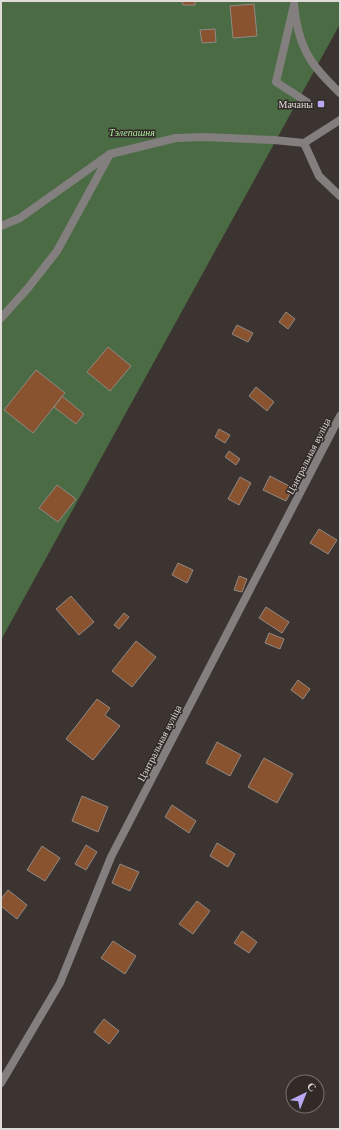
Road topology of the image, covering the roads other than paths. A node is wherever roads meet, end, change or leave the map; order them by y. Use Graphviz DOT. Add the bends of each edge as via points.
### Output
graph roads {
  1 [pos="294,3"];
  2 [pos="340,93"];
  3 [pos="307,102"];
  4 [pos="340,120"];
  5 [pos="304,143"];
  6 [pos="110,154"];
  7 [pos="340,196"];
  8 [pos="1,226"];
  9 [pos="1,318"];
  10 [pos="340,416"];
  11 [pos="1,1083"];
  1 -- 2 [label="street" via="299,37 309,58 323,77"];
  1 -- 3 [label="street" via="276,82"];
  4 -- 5 [label="street"];
  5 -- 6 [label="street" via="204,137 176,138"];
  5 -- 7 [label="street" via="319,176"];
  6 -- 8 [label="street" via="20,218"];
  6 -- 9 [label="street" via="57,251"];
  10 -- 11 [label="street, Цэнтральная вуліца" via="111,857 60,983"];
}
